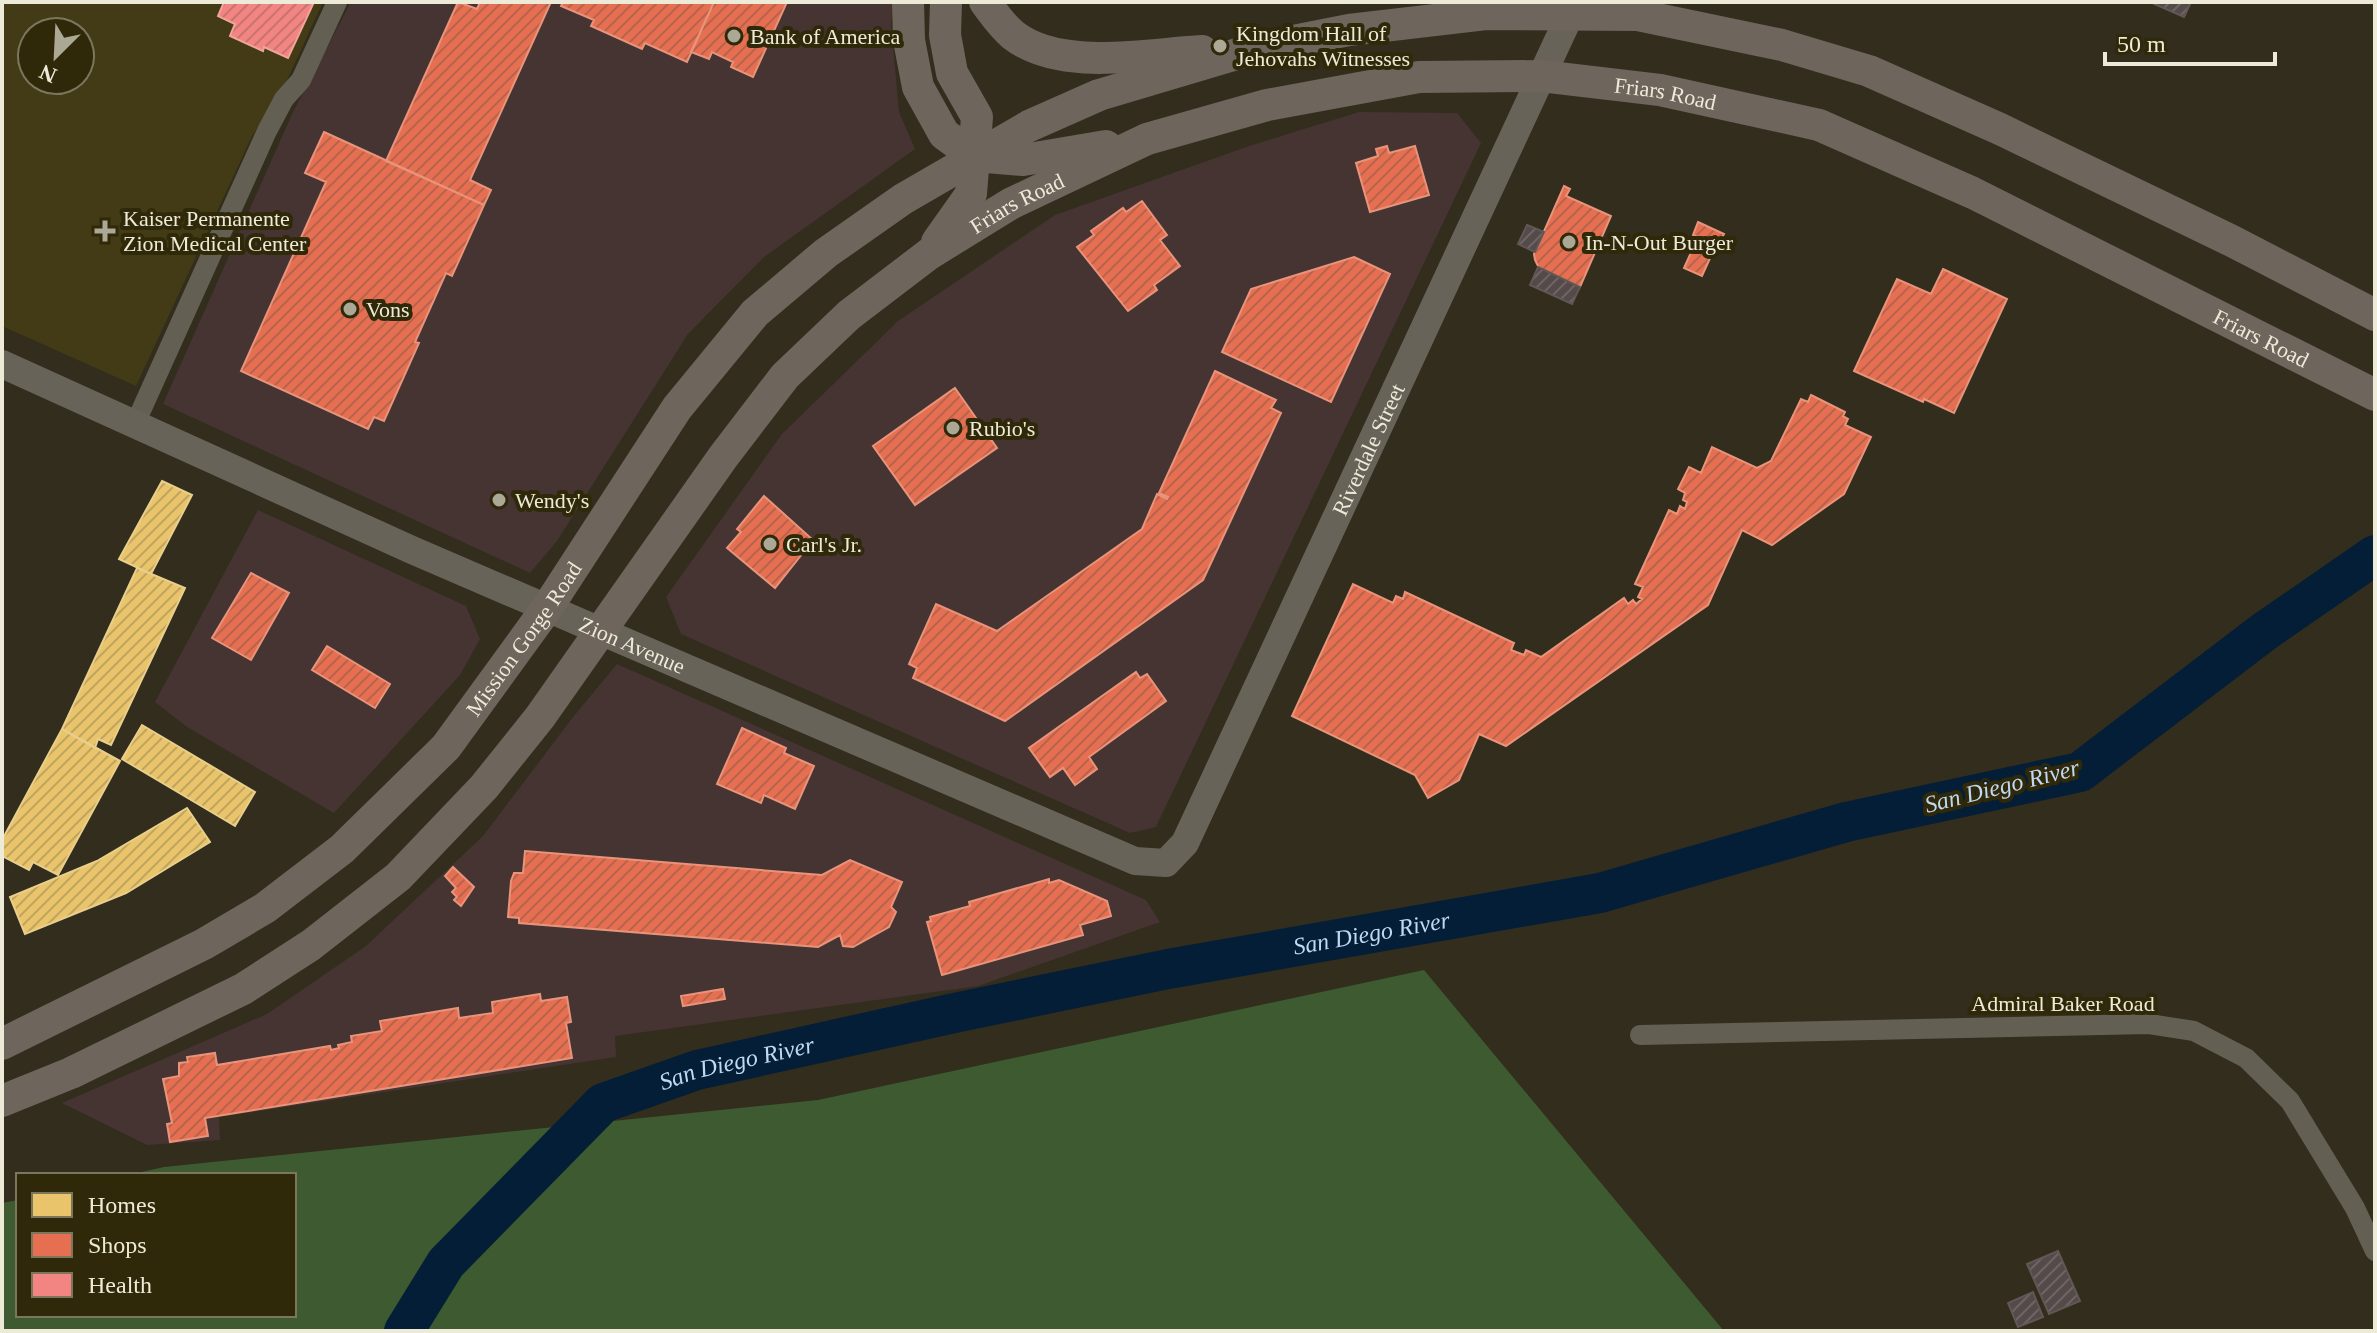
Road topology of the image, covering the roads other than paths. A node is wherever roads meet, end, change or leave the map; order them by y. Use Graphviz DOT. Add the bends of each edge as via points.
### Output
graph roads {
  1 [pos="337,2"];
  2 [pos="908,2"];
  3 [pos="946,2"];
  4 [pos="985,2"];
  5 [pos="1573,8"];
  6 [pos="1257,48"];
  7 [pos="1541,76"];
  8 [pos="1147,139"];
  9 [pos="974,156"];
  10 [pos="929,254"];
  11 [pos="2375,315"];
  12 [pos="2,364"];
  13 [pos="2375,395"];
  14 [pos="135,424"];
  15 [pos="547,608"];
  16 [pos="601,631"];
  17 [pos="1135,861"];
  18 [pos="1640,1035"];
  19 [pos="2,1044"];
  20 [pos="2,1101"];
  21 [pos="2375,1251"];
  1 -- 14 [label="street" via="301,80 267,131"];
  2 -- 9 [label="main road" via="918,87 944,134"];
  3 -- 9 [label="main road" via="952,73 977,117"];
  4 -- 6 [label="main road" via="1013,35 1061,56"];
  5 -- 6 [label="main road" via="1349,30"];
  5 -- 7 [label="street, Riverdale Street"];
  5 -- 11 [label="main road" via="1638,15 1782,45 1869,71 2000,129"];
  6 -- 9 [label="main road" via="1099,95"];
  7 -- 8 [label="main road, Friars Road" via="1419,77 1267,105"];
  7 -- 13 [label="main road, Friars Road" via="1660,90 1819,125 1973,193"];
  7 -- 17 [label="street, Riverdale Street" via="1185,843 1166,863"];
  8 -- 9 [label="main road" via="1023,160"];
  8 -- 10 [label="main road, Friars Road" via="1012,203"];
  9 -- 10 [label="main road" via="971,194"];
  9 -- 15 [label="main road, Mission Gorge Road" via="826,253 755,313 677,408"];
  10 -- 16 [label="main road" via="849,315 785,376"];
  12 -- 14 [label="street, Zion Avenue"];
  14 -- 15 [label="street, Zion Avenue"];
  15 -- 16 [label="street, Zion Avenue"];
  15 -- 19 [label="main road, Mission Gorge Road" via="446,747 342,849 265,908 204,944"];
  16 -- 17 [label="street, Zion Avenue"];
  16 -- 20 [label="main road" via="484,787 385,887 243,989"];
  18 -- 21 [label="street, Admiral Baker Road" via="2149,1024 2194,1031 2246,1058 2290,1101"];
}
